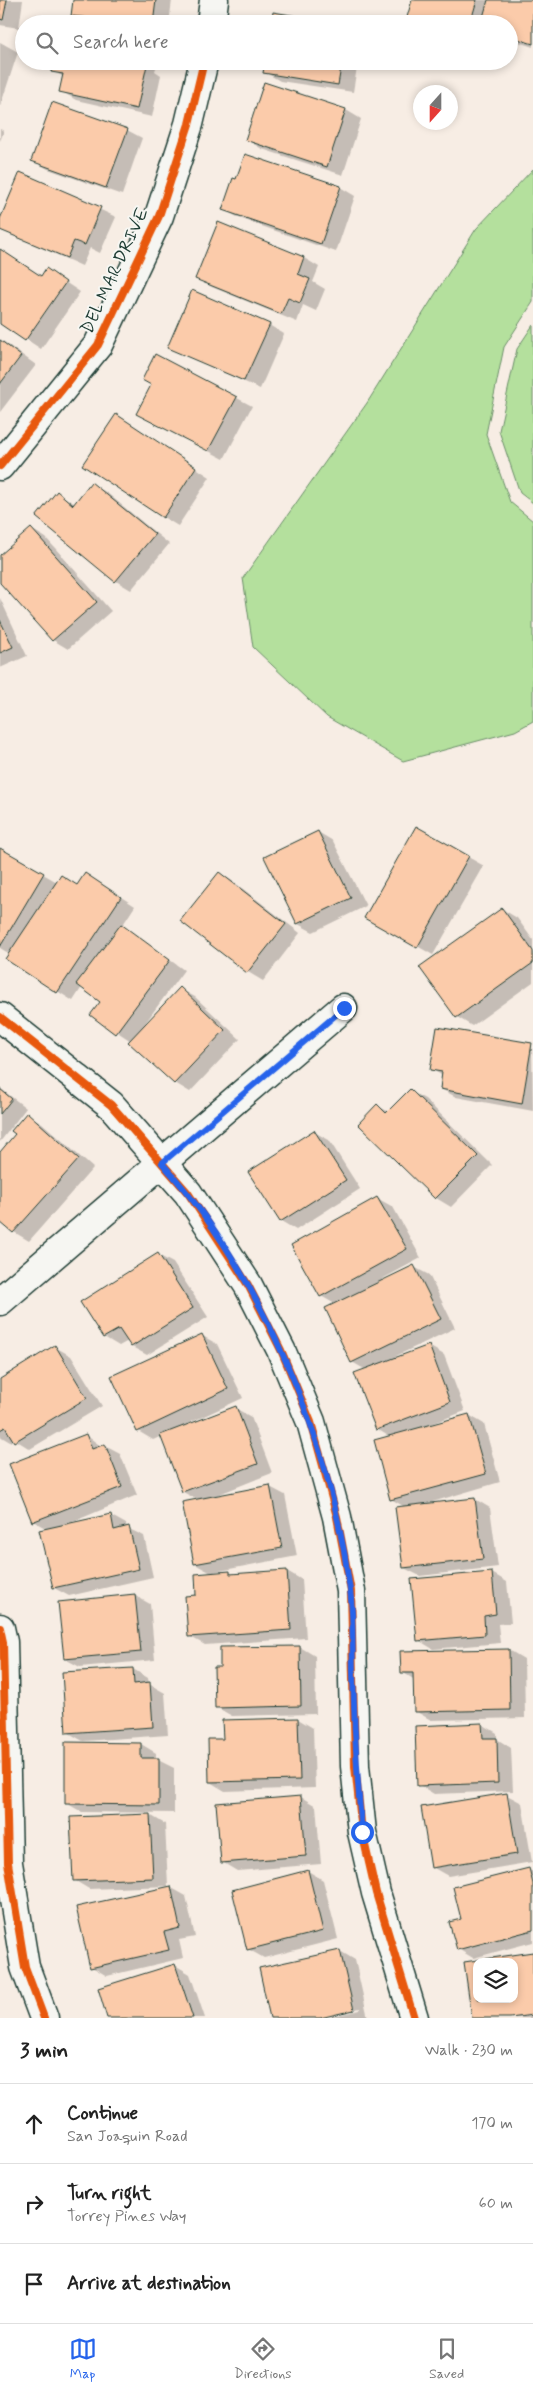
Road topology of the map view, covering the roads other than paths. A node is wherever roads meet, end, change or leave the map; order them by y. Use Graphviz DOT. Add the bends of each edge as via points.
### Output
graph roads {
  1 [pos="214,0"];
  2 [pos="212,15"];
  3 [pos="202,70"];
  4 [pos="0,466"];
  5 [pos="344,1008"];
  6 [pos="0,1017"];
  7 [pos="162,1163"];
  8 [pos="0,1300"];
  9 [pos="0,1628"];
  10 [pos="44,2018"];
  11 [pos="414,2018"];
  1 -- 2 [label="street"];
  3 -- 4 [label="street, DEL MAR DRIVE" via="189,124 159,216 98,345"];
  5 -- 7 [label="street"];
  6 -- 7 [label="street" via="111,1105"];
  7 -- 8 [label="street"];
  7 -- 11 [label="street" via="188,1193 248,1285 281,1350 311,1422 337,1518 351,1591 356,1766 362,1832 376,1893"];
  9 -- 10 [label="street" via="3,1642 8,1863 25,1967"];
}
